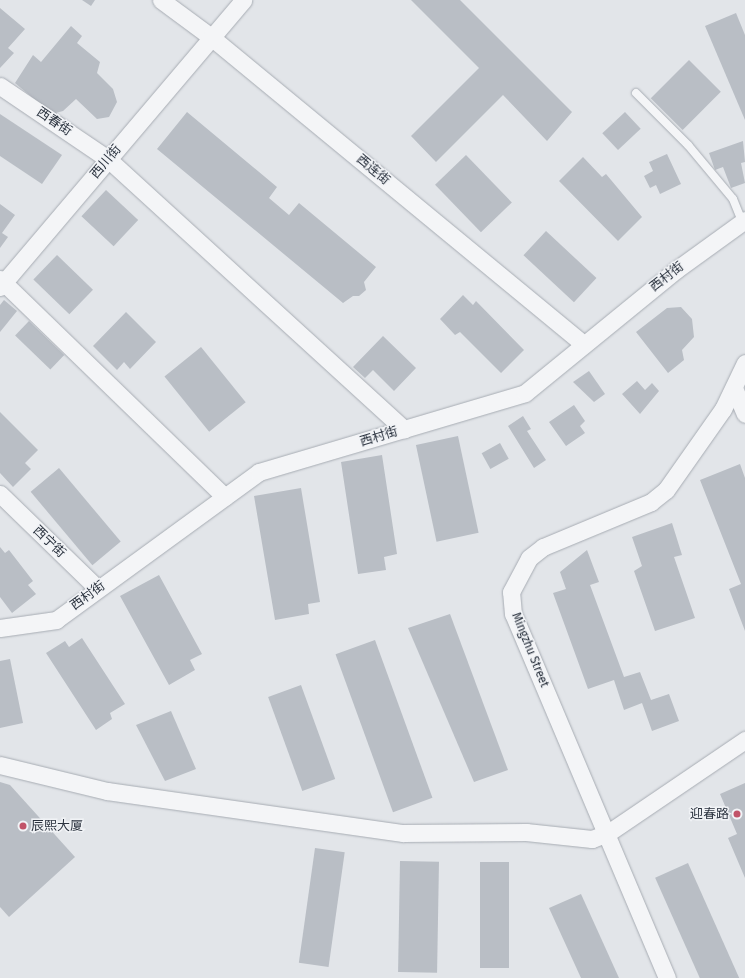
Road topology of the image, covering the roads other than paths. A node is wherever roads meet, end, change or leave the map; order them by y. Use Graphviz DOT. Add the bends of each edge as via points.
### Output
graph roads {
  1 [pos="161,0"];
  2 [pos="243,0"];
  3 [pos="211,37"];
  4 [pos="0,86"];
  5 [pos="636,92"];
  6 [pos="108,159"];
  7 [pos="744,220"];
  8 [pos="1,283"];
  9 [pos="583,344"];
  10 [pos="745,363"];
  11 [pos="734,388"];
  12 [pos="745,414"];
  13 [pos="404,429"];
  14 [pos="0,494"];
  15 [pos="225,497"];
  16 [pos="98,589"];
  17 [pos="0,628"];
  18 [pos="745,740"];
  19 [pos="0,765"];
  20 [pos="608,833"];
  21 [pos="667,978"];
  1 -- 3 [label="street, 西连街"];
  2 -- 3 [label="street, 西川街"];
  3 -- 6 [label="street, 西川街"];
  3 -- 9 [label="street, 西连街"];
  4 -- 6 [label="street, 西春街"];
  5 -- 7 [label="lane" via="688,145 733,199"];
  6 -- 8 [label="street, 西川街"];
  6 -- 13 [label="street, 西春街"];
  7 -- 9 [label="street, 西村街"];
  8 -- 15 [label="street"];
  9 -- 13 [label="street, 西村街" via="525,393"];
  10 -- 11 [label="street, Mingzhu Street"];
  11 -- 12 [label="street"];
  11 -- 20 [label="street, Mingzhu Street" via="666,490 651,502 543,547 529,558 511,592 514,614"];
  13 -- 15 [label="street, 西村街" via="259,472"];
  14 -- 16 [label="street, 西宁街"];
  15 -- 16 [label="street, 西村街"];
  16 -- 17 [label="street, 西村街" via="56,620"];
  18 -- 20 [label="street"];
  19 -- 20 [label="street" via="107,791 403,833 526,832 592,839"];
  20 -- 21 [label="street, Mingzhu Street"];
}
